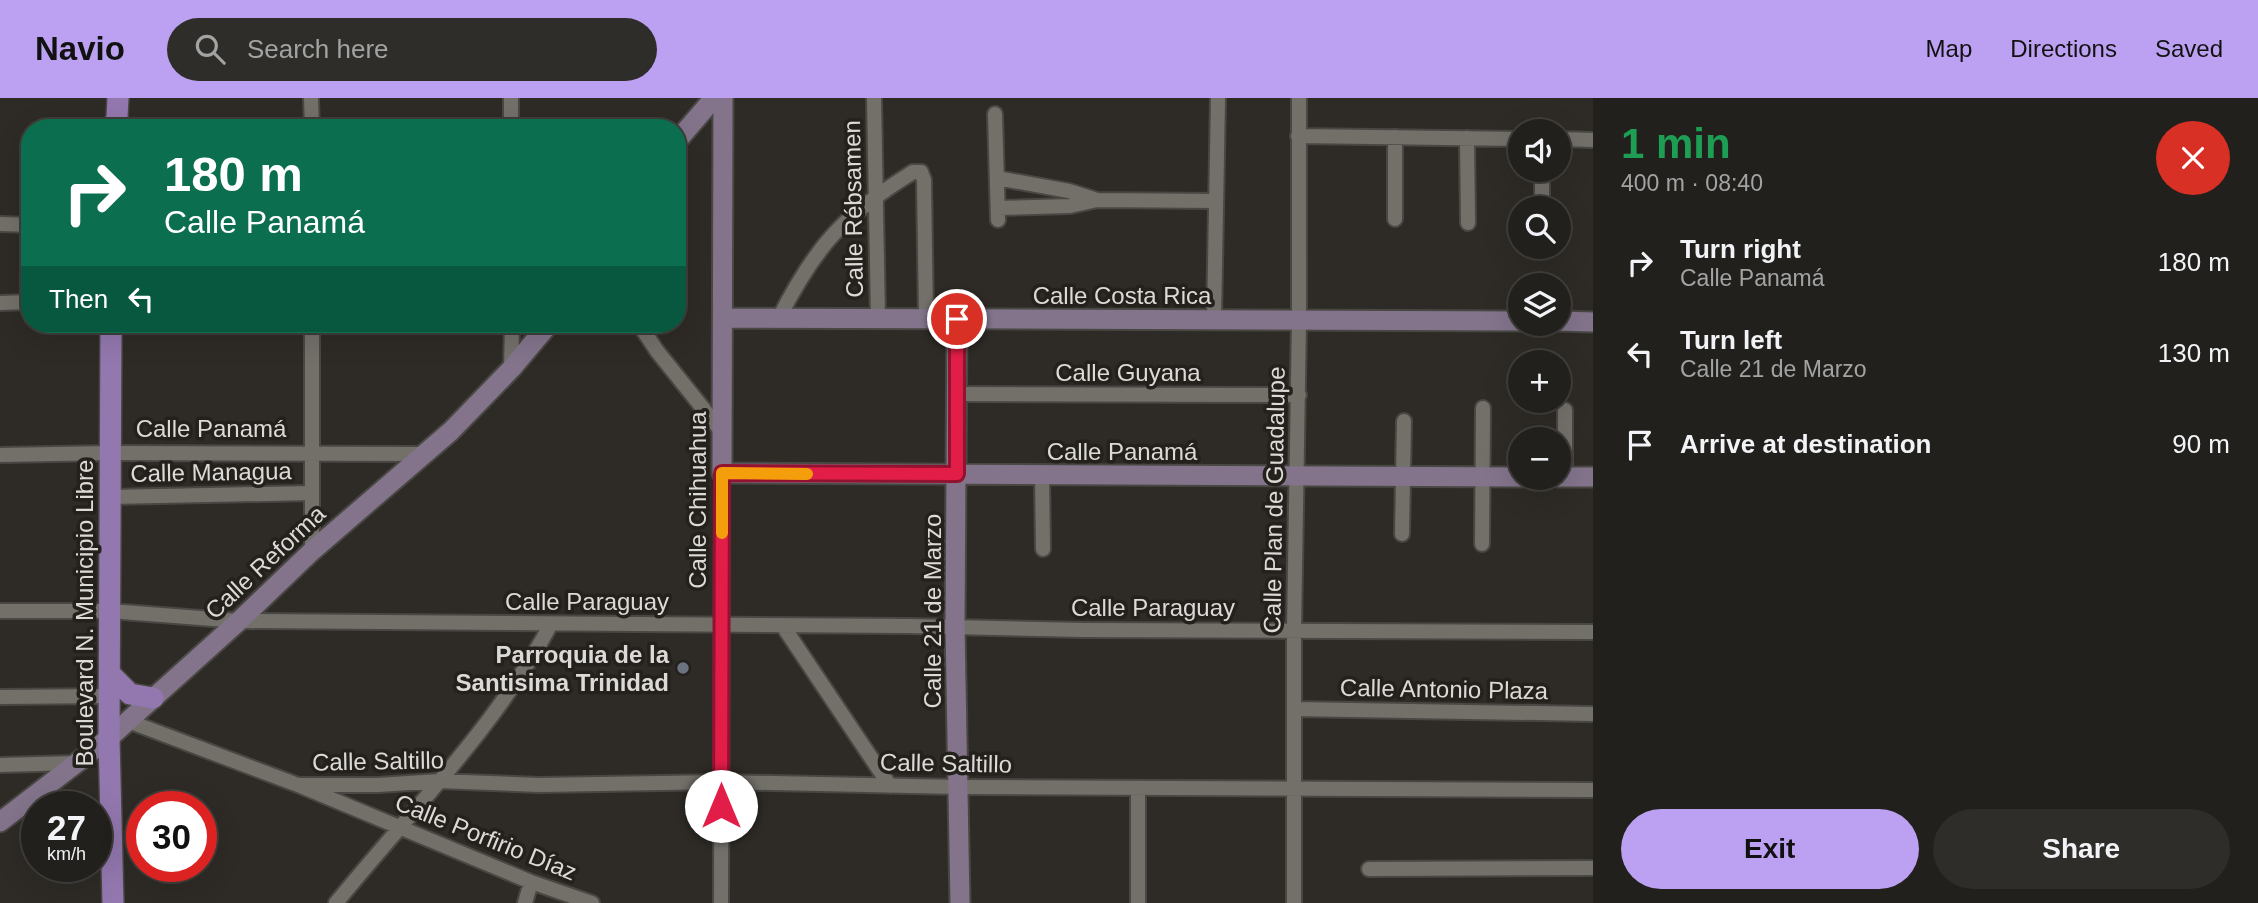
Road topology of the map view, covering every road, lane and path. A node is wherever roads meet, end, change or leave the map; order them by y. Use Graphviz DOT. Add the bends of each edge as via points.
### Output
graph roads {
  1 [pos="311,98"];
  2 [pos="511,98"];
  3 [pos="714,98"];
  4 [pos="723,98"];
  5 [pos="874,98"];
  6 [pos="1218,98"];
  7 [pos="1298,98"];
  8 [pos="111,100"];
  9 [pos="995,114"];
  10 [pos="109,119"];
  11 [pos="116,119"];
  12 [pos="312,119"];
  13 [pos="511,119"];
  14 [pos="686,130"];
  15 [pos="1298,136"];
  16 [pos="1395,137"];
  17 [pos="1467,138"];
  18 [pos="1508,139"];
  19 [pos="1571,139"];
  20 [pos="1593,140"];
  21 [pos="997,178"];
  22 [pos="875,196"];
  23 [pos="1097,200"];
  24 [pos="1216,201"];
  25 [pos="1395,219"];
  26 [pos="1468,223"];
  27 [pos="0,224"];
  28 [pos="21,225"];
  29 [pos="21,302"];
  30 [pos="0,303"];
  31 [pos="723,318"];
  32 [pos="779,318"];
  33 [pos="878,318"];
  34 [pos="926,318"];
  35 [pos="957,319"];
  36 [pos="1214,320"];
  37 [pos="1299,320"];
  38 [pos="1508,321"];
  39 [pos="1571,321"];
  40 [pos="1593,322"];
  41 [pos="111,333"];
  42 [pos="312,333"];
  43 [pos="512,333"];
  44 [pos="542,333"];
  45 [pos="645,333"];
  46 [pos="511,369"];
  47 [pos="957,394"];
  48 [pos="1298,395"];
  49 [pos="1483,408"];
  50 [pos="1404,421"];
  51 [pos="722,432"];
  52 [pos="312,452"];
  53 [pos="110,453"];
  54 [pos="422,454"];
  55 [pos="0,455"];
  56 [pos="722,473"];
  57 [pos="957,474"];
  58 [pos="1042,475"];
  59 [pos="1297,476"];
  60 [pos="1403,476"];
  61 [pos="1482,477"];
  62 [pos="1508,477"];
  63 [pos="1571,477"];
  64 [pos="1593,477"];
  65 [pos="312,493"];
  66 [pos="110,497"];
  67 [pos="1402,534"];
  68 [pos="1482,544"];
  69 [pos="1043,549"];
  70 [pos="312,551"];
  71 [pos="0,611"];
  72 [pos="110,611"];
  73 [pos="239,621"];
  74 [pos="551,624"];
  75 [pos="721,625"];
  76 [pos="783,626"];
  77 [pos="955,627"];
  78 [pos="1294,630"];
  79 [pos="1593,632"];
  80 [pos="110,674"];
  81 [pos="109,696"];
  82 [pos="0,697"];
  83 [pos="153,698"];
  84 [pos="1294,709"];
  85 [pos="1593,714"];
  86 [pos="128,720"];
  87 [pos="109,738"];
  88 [pos="76,763"];
  89 [pos="0,765"];
  90 [pos="439,781"];
  91 [pos="720,782"];
  92 [pos="298,785"];
  93 [pos="890,786"];
  94 [pos="958,787"];
  95 [pos="1293,787"];
  96 [pos="1138,788"];
  97 [pos="1593,790"];
  98 [pos="0,822"];
  99 [pos="400,827"];
  100 [pos="1593,868"];
  101 [pos="1369,869"];
  102 [pos="531,882"];
  103 [pos="113,903"];
  104 [pos="336,903"];
  105 [pos="525,903"];
  106 [pos="592,903"];
  107 [pos="721,903"];
  108 [pos="960,903"];
  109 [pos="1138,903"];
  110 [pos="1294,903"];
  1 -- 12 [label="street"];
  2 -- 13 [label="street"];
  3 -- 14 [label="street"];
  4 -- 31 [label="street, Calle Chihuahua"];
  5 -- 22 [label="street, Calle Rébsamen"];
  6 -- 24 [label="street"];
  7 -- 15 [label="street, Calle Plan de Guadalupe"];
  8 -- 10 [label="main road"];
  8 -- 11 [label="main road"];
  9 -- 21 [label="street"];
  15 -- 16 [label="street"];
  15 -- 37 [label="street, Calle Plan de Guadalupe"];
  16 -- 17 [label="street"];
  16 -- 25 [label="street"];
  17 -- 18 [label="street"];
  17 -- 26 [label="street"];
  19 -- 20 [label="street"];
  21 -- 23 [label="street"];
  21 -- 23 [label="street" via="998,214"];
  22 -- 32 [label="street" via="823,245"];
  22 -- 33 [label="street, Calle Rébsamen"];
  22 -- 34 [label="street" via="913,172 923,175"];
  23 -- 24 [label="street"];
  24 -- 36 [label="street"];
  27 -- 28 [label="street"];
  29 -- 30 [label="street"];
  31 -- 32 [label="street, Calle Costa Rica"];
  31 -- 51 [label="street, Calle Chihuahua"];
  32 -- 33 [label="street, Calle Costa Rica"];
  33 -- 34 [label="street, Calle Costa Rica"];
  34 -- 35 [label="street, Calle Costa Rica"];
  35 -- 36 [label="street, Calle Costa Rica"];
  35 -- 47 [label="street, Calle 21 de Marzo"];
  36 -- 37 [label="street, Calle Costa Rica"];
  37 -- 38 [label="street, Calle Costa Rica"];
  37 -- 48 [label="street, Calle Plan de Guadalupe"];
  39 -- 40 [label="street"];
  41 -- 53 [label="main road, Boulevard N. Municipio Libre"];
  42 -- 52 [label="street"];
  43 -- 46 [label="street"];
  44 -- 46 [label="street, Calle Reforma"];
  45 -- 51 [label="street"];
  46 -- 54 [label="street, Calle Reforma"];
  47 -- 48 [label="street, Calle Guyana"];
  47 -- 57 [label="street, Calle 21 de Marzo"];
  48 -- 59 [label="street, Calle Plan de Guadalupe"];
  49 -- 61 [label="street"];
  50 -- 60 [label="street"];
  51 -- 56 [label="street, Calle Chihuahua"];
  52 -- 53 [label="street, Calle Panamá"];
  52 -- 54 [label="street, Calle Panamá"];
  52 -- 65 [label="street"];
  53 -- 55 [label="street, Calle Panamá"];
  53 -- 66 [label="main road, Boulevard N. Municipio Libre"];
  54 -- 70 [label="street, Calle Reforma"];
  56 -- 57 [label="street, Calle Panamá"];
  56 -- 75 [label="street, Calle Chihuahua"];
  57 -- 58 [label="street, Calle Panamá"];
  57 -- 77 [label="street, Calle 21 de Marzo"];
  58 -- 59 [label="street, Calle Panamá"];
  58 -- 69 [label="street"];
  59 -- 60 [label="street, Calle Panamá"];
  59 -- 78 [label="street, Calle Plan de Guadalupe"];
  60 -- 61 [label="street, Calle Panamá"];
  60 -- 67 [label="street"];
  61 -- 62 [label="street, Calle Panamá"];
  61 -- 68 [label="street"];
  63 -- 64 [label="street"];
  65 -- 66 [label="street, Calle Managua"];
  65 -- 70 [label="street"];
  66 -- 72 [label="main road, Boulevard N. Municipio Libre"];
  70 -- 73 [label="street, Calle Reforma"];
  71 -- 72 [label="street, Calle Paraguay"];
  72 -- 73 [label="street, Calle Paraguay"];
  72 -- 80 [label="main road, Boulevard N. Municipio Libre"];
  73 -- 74 [label="street, Calle Paraguay"];
  73 -- 83 [label="street, Calle Reforma"];
  74 -- 75 [label="street, Calle Paraguay"];
  74 -- 90 [label="street" via="494,713"];
  75 -- 76 [label="street, Calle Paraguay"];
  75 -- 91 [label="street, Calle Chihuahua"];
  76 -- 77 [label="street, Calle Paraguay"];
  76 -- 93 [label="street"];
  77 -- 78 [label="street, Calle Paraguay"];
  77 -- 94 [label="street, Calle 21 de Marzo"];
  78 -- 79 [label="street, Calle Paraguay"];
  78 -- 84 [label="street, Calle Plan de Guadalupe"];
  80 -- 81 [label="main road, Boulevard N. Municipio Libre"];
  80 -- 83 [label="main road" via="130,694"];
  81 -- 82 [label="street"];
  81 -- 87 [label="main road, Boulevard N. Municipio Libre"];
  83 -- 86 [label="street, Calle Reforma"];
  84 -- 85 [label="street, Calle Antonio Plaza"];
  84 -- 95 [label="street, Calle Plan de Guadalupe"];
  86 -- 87 [label="street, Calle Reforma"];
  86 -- 92 [label="street, Calle Porfirio Díaz"];
  87 -- 88 [label="street, Calle Reforma"];
  87 -- 103 [label="main road, Boulevard N. Municipio Libre"];
  88 -- 89 [label="street"];
  88 -- 98 [label="street, Calle Reforma"];
  90 -- 91 [label="street, Calle Saltillo" via="539,785"];
  90 -- 92 [label="street, Calle Saltillo"];
  90 -- 99 [label="street"];
  91 -- 93 [label="street, Calle Saltillo"];
  91 -- 107 [label="street, Calle Chihuahua"];
  92 -- 99 [label="street, Calle Porfirio Díaz"];
  93 -- 94 [label="street, Calle Saltillo"];
  94 -- 96 [label="street, Calle Saltillo"];
  94 -- 108 [label="street, Calle 21 de Marzo"];
  95 -- 96 [label="street, Calle Saltillo"];
  95 -- 97 [label="street, Calle Saltillo"];
  95 -- 110 [label="street, Calle Plan de Guadalupe"];
  96 -- 109 [label="street"];
  99 -- 102 [label="street, Calle Porfirio Díaz"];
  99 -- 104 [label="street"];
  100 -- 101 [label="street"];
  102 -- 105 [label="street"];
  102 -- 106 [label="street, Calle Porfirio Díaz"];
}
